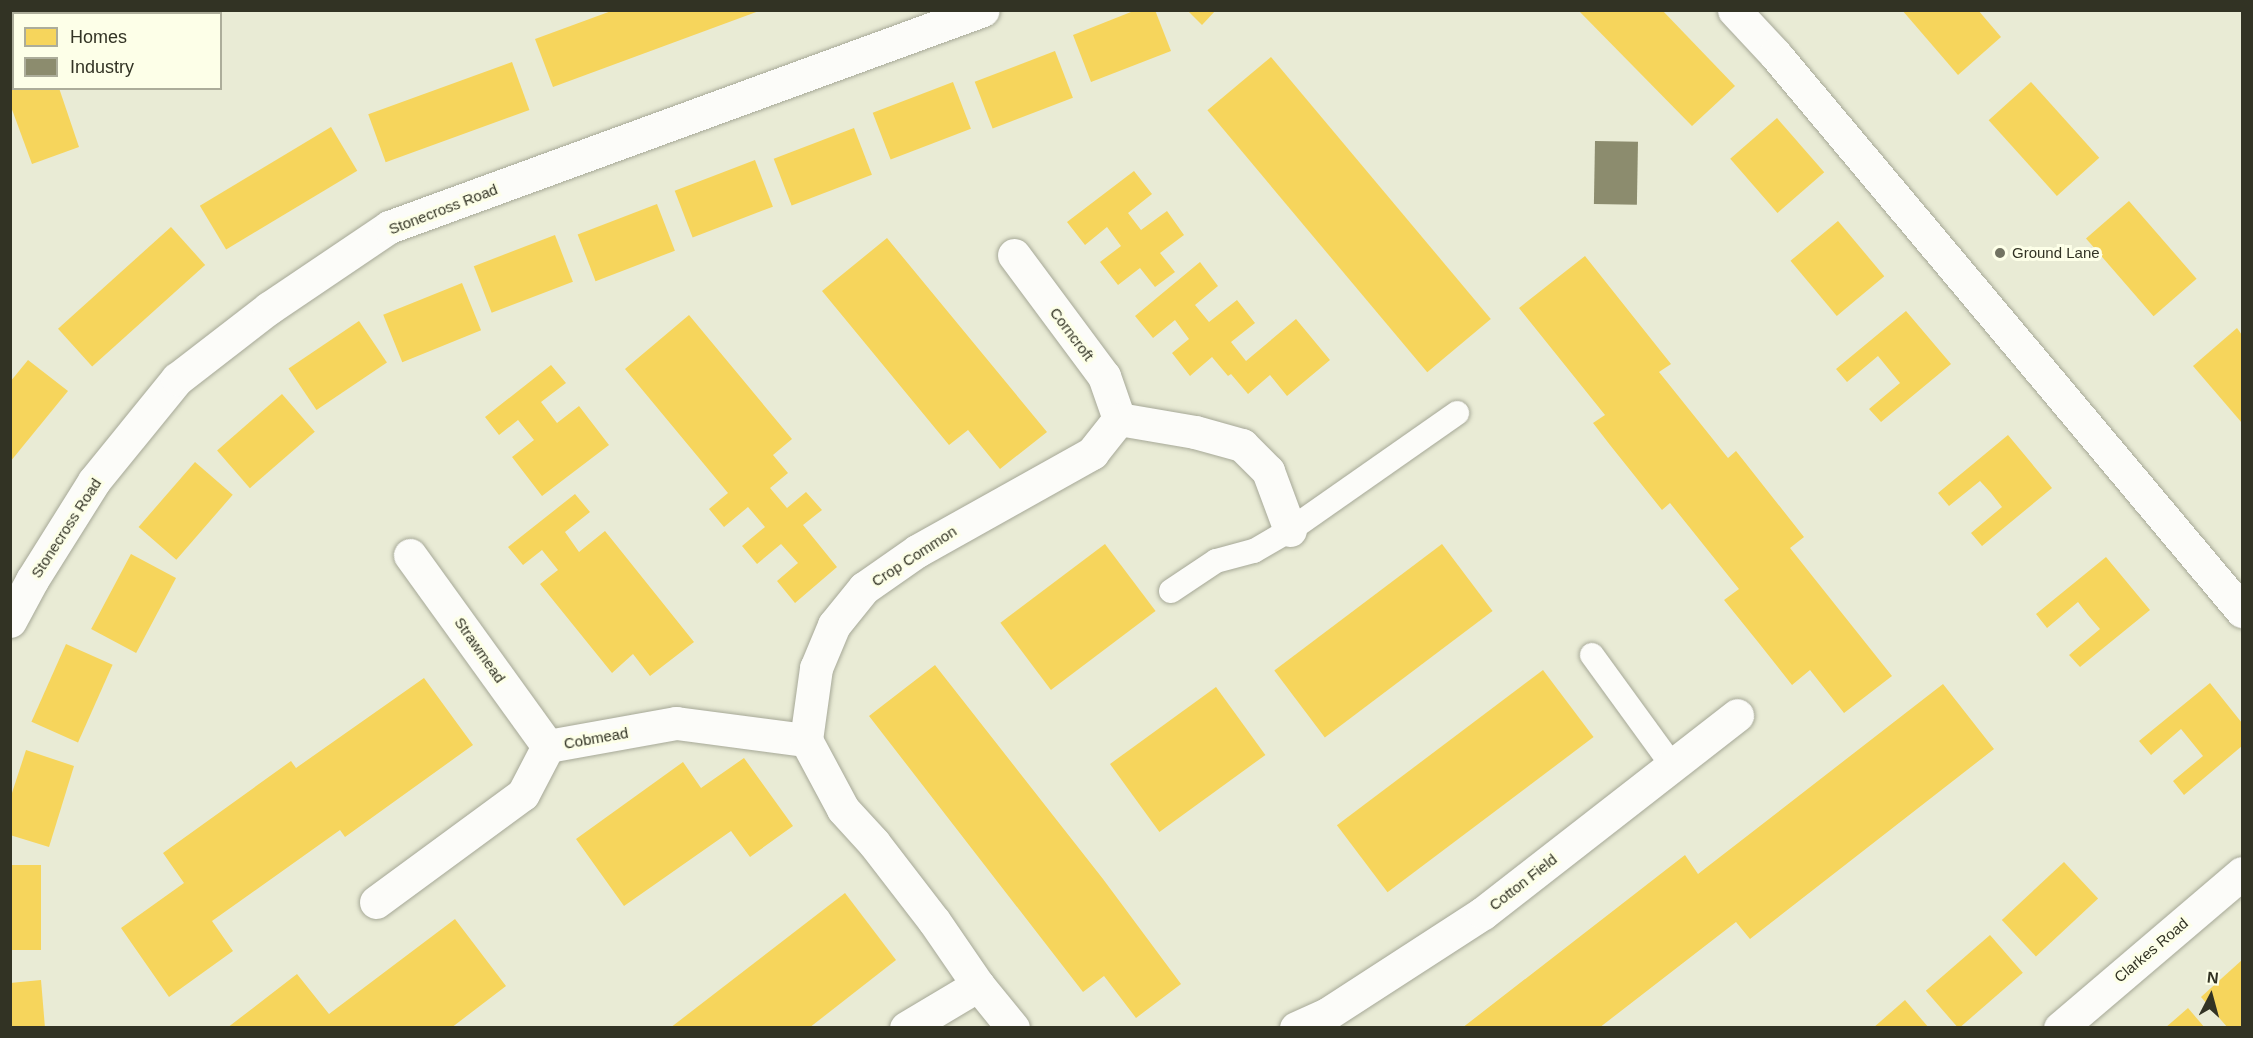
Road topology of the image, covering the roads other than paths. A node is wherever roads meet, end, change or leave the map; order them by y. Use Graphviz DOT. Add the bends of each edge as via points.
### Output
graph roads {
  1 [pos="983,10"];
  2 [pos="1734,10"];
  3 [pos="1014,255"];
  4 [pos="1457,413"];
  5 [pos="1119,419"];
  6 [pos="1290,530"];
  7 [pos="410,555"];
  8 [pos="1171,591"];
  9 [pos="2242,611"];
  10 [pos="10,621"];
  11 [pos="1592,656"];
  12 [pos="1737,715"];
  13 [pos="806,740"];
  14 [pos="548,746"];
  15 [pos="1672,765"];
  16 [pos="2242,873"];
  17 [pos="376,902"];
  18 [pos="978,985"];
  19 [pos="906,1028"];
  20 [pos="1014,1028"];
  21 [pos="1296,1028"];
  22 [pos="2060,1028"];
  1 -- 10 [label="street, Stonecross Road" via="390,227 269,308 177,379 94,481"];
  2 -- 9 [label="street"];
  3 -- 5 [label="street, Corncroft" via="1104,376"];
  4 -- 6 [label="lane"];
  5 -- 6 [label="street" via="1242,445 1268,471"];
  5 -- 13 [label="street, Crop Common" via="1092,453 917,551 864,588 834,625 816,668"];
  6 -- 8 [label="lane" via="1254,551 1216,561"];
  7 -- 14 [label="street, Strawmead"];
  11 -- 15 [label="lane"];
  12 -- 15 [label="street, Cotton Field"];
  13 -- 14 [label="street, Cobmead" via="676,723"];
  13 -- 18 [label="street" via="843,809 934,921"];
  14 -- 17 [label="street, Cobmead" via="523,794"];
  15 -- 21 [label="street, Cotton Field" via="1483,913 1327,1014"];
  16 -- 22 [label="street, Clarkes Road"];
  18 -- 19 [label="street"];
  18 -- 20 [label="street"];
}
